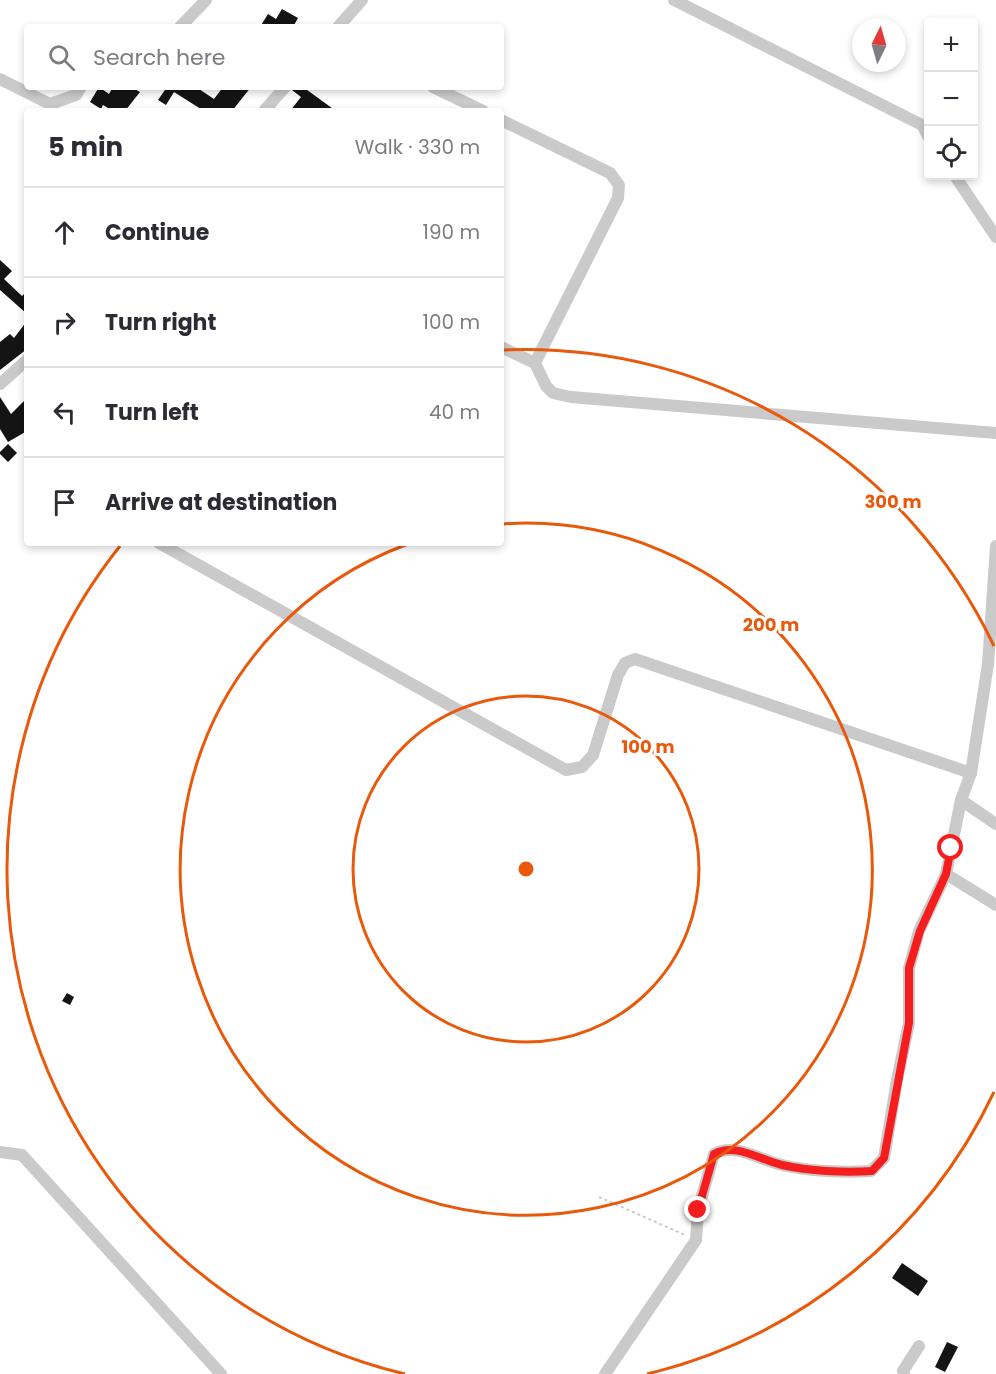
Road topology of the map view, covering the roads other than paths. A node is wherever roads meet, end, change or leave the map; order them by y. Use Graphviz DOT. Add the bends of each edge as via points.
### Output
graph roads {
  1 [pos="206,0"];
  2 [pos="362,0"];
  3 [pos="674,0"];
  4 [pos="183,24"];
  5 [pos="341,24"];
  6 [pos="0,79"];
  7 [pos="79,90"];
  8 [pos="282,90"];
  9 [pos="439,90"];
  10 [pos="267,108"];
  11 [pos="477,108"];
  12 [pos="504,121"];
  13 [pos="924,130"];
  14 [pos="958,180"];
  15 [pos="996,237"];
  16 [pos="504,348"];
  17 [pos="24,363"];
  18 [pos="535,363"];
  19 [pos="0,384"];
  20 [pos="996,433"];
  21 [pos="164,546"];
  22 [pos="996,546"];
  23 [pos="971,773"];
  24 [pos="961,800"];
  25 [pos="996,824"];
  26 [pos="946,874"];
  27 [pos="996,905"];
  28 [pos="0,1152"];
  29 [pos="919,1346"];
  30 [pos="221,1374"];
  31 [pos="605,1374"];
  32 [pos="904,1374"];
  1 -- 4 [label="street"];
  2 -- 5 [label="street"];
  3 -- 13 [label="street"];
  6 -- 7 [label="street" via="50,104 76,95"];
  8 -- 10 [label="street"];
  9 -- 11 [label="street"];
  12 -- 18 [label="street" via="610,173 619,185 618,198"];
  14 -- 15 [label="street"];
  16 -- 18 [label="street"];
  17 -- 19 [label="street"];
  18 -- 20 [label="street" via="553,393 571,397"];
  21 -- 23 [label="street" via="566,770 582,766 593,755 618,675 626,663 635,659"];
  22 -- 23 [label="street" via="988,663"];
  23 -- 24 [label="street"];
  24 -- 25 [label="street"];
  24 -- 26 [label="street"];
  26 -- 27 [label="street"];
  26 -- 31 [label="street" via="920,931 909,968 909,1023 884,1158 872,1171 852,1173 783,1165 735,1150 723,1149 714,1154 698,1210 696,1240"];
  28 -- 30 [label="street" via="22,1155"];
  29 -- 32 [label="street"];
}
